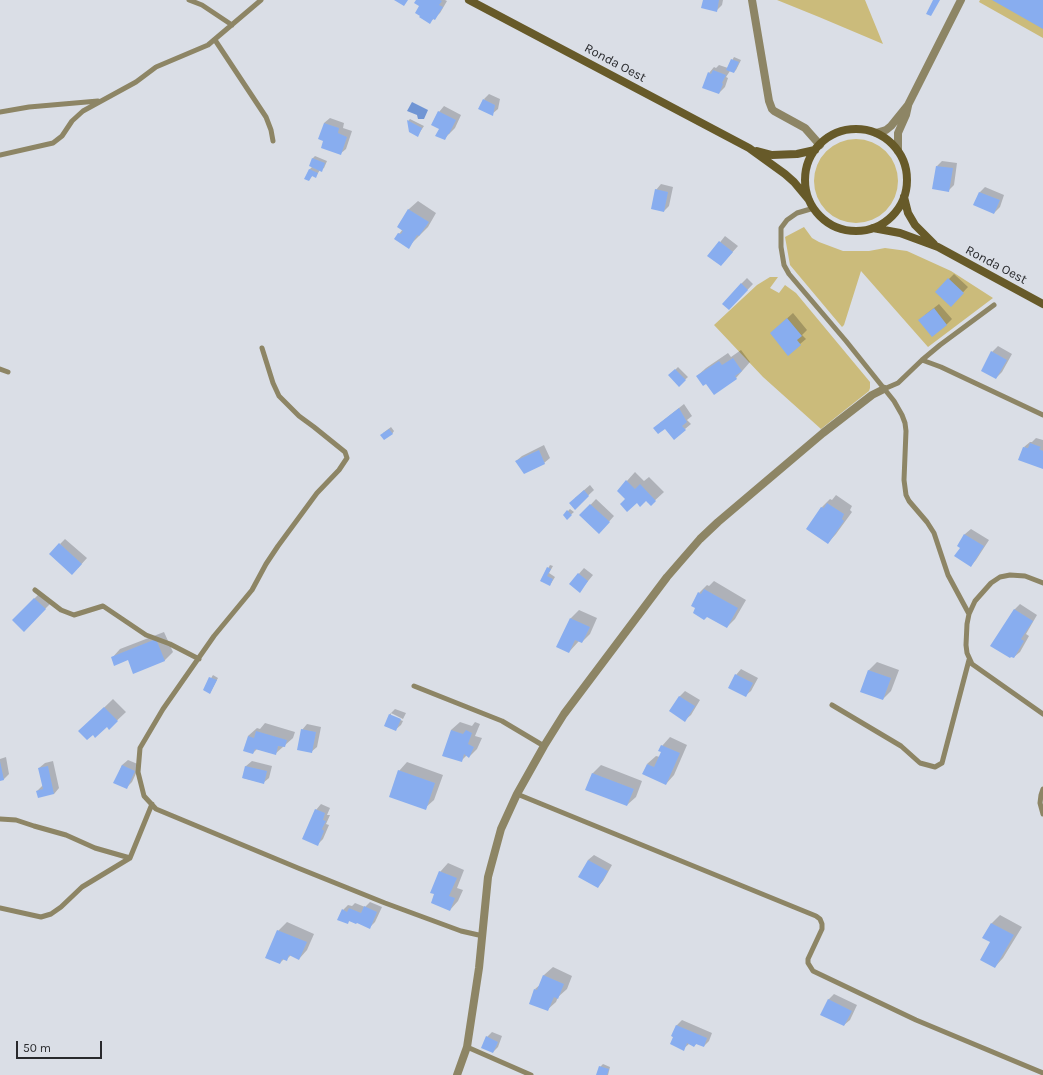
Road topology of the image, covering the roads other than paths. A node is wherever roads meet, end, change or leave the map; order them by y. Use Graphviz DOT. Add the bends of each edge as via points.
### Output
graph roads {
  1 [pos="189,0"];
  2 [pos="261,0"];
  3 [pos="469,0"];
  4 [pos="752,0"];
  5 [pos="961,0"];
  6 [pos="232,25"];
  7 [pos="215,40"];
  8 [pos="101,101"];
  9 [pos="908,105"];
  10 [pos="0,112"];
  11 [pos="876,133"];
  12 [pos="273,141"];
  13 [pos="749,148"];
  14 [pos="818,148"];
  15 [pos="898,151"];
  16 [pos="0,155"];
  17 [pos="904,197"];
  18 [pos="809,200"];
  19 [pos="814,208"];
  20 [pos="873,228"];
  21 [pos="938,247"];
  22 [pos="994,304"];
  23 [pos="1043,304"];
  24 [pos="262,348"];
  25 [pos="922,360"];
  26 [pos="0,369"];
  27 [pos="8,372"];
  28 [pos="884,389"];
  29 [pos="1043,415"];
  30 [pos="1043,584"];
  31 [pos="35,590"];
  32 [pos="969,614"];
  33 [pos="199,659"];
  34 [pos="969,660"];
  35 [pos="414,686"];
  36 [pos="832,705"];
  37 [pos="1043,714"];
  38 [pos="544,746"];
  39 [pos="1043,789"];
  40 [pos="518,794"];
  41 [pos="152,804"];
  42 [pos="1043,814"];
  43 [pos="0,819"];
  44 [pos="130,858"];
  45 [pos="0,908"];
  46 [pos="483,936"];
  47 [pos="467,1047"];
  48 [pos="1043,1073"];
  49 [pos="457,1075"];
  50 [pos="531,1075"];
  1 -- 6 [label="lane" via="202,5"];
  2 -- 6 [label="lane"];
  3 -- 13 [label="main road, Ronda Oest"];
  4 -- 14 [label="street" via="772,108 774,112 805,128"];
  5 -- 9 [label="street"];
  6 -- 7 [label="lane"];
  7 -- 8 [label="lane" via="199,50 156,67 136,82"];
  7 -- 12 [label="lane" via="266,117"];
  8 -- 10 [label="lane"];
  8 -- 16 [label="lane" via="83,111 53,143"];
  9 -- 11 [label="street" via="891,126"];
  9 -- 15 [label="street" via="898,133"];
  11 -- 14 [label="main road" via="864,130 840,132 829,137"];
  11 -- 15 [label="main road"];
  13 -- 14 [label="main road, Ronda Oest" via="772,155 798,154"];
  13 -- 18 [label="main road, Ronda Oest" via="794,182"];
  14 -- 18 [label="main road" via="808,166 805,183"];
  15 -- 17 [label="main road" via="907,173"];
  17 -- 20 [label="main road" via="897,211"];
  17 -- 21 [label="main road, Ronda Oest" via="908,213 915,225"];
  18 -- 19 [label="main road"];
  19 -- 20 [label="main road" via="822,219 834,226 860,231"];
  19 -- 28 [label="lane" via="787,220 781,228 784,265"];
  20 -- 21 [label="main road, Ronda Oest" via="900,233"];
  21 -- 23 [label="main road, Ronda Oest"];
  22 -- 25 [label="lane"];
  24 -- 33 [label="lane" via="272,383 279,396 299,416 345,452 347,458 278,546 252,590 214,636"];
  25 -- 28 [label="lane" via="898,383"];
  25 -- 29 [label="lane"];
  26 -- 27 [label="lane"];
  28 -- 32 [label="lane" via="897,406 905,423 906,495 934,533 948,575"];
  28 -- 38 [label="street" via="872,395 823,434 700,539 667,577 564,714"];
  30 -- 32 [label="lane" via="1025,576 1000,576 984,590"];
  31 -- 33 [label="lane" via="61,610 74,615 103,606 146,634"];
  32 -- 34 [label="lane" via="966,645"];
  33 -- 41 [label="lane" via="163,709 140,748 138,772 144,796"];
  34 -- 36 [label="lane" via="942,763 935,767 920,763 901,746"];
  34 -- 37 [label="lane"];
  35 -- 38 [label="lane" via="502,721"];
  38 -- 40 [label="street"];
  39 -- 42 [label="lane" via="1040,803"];
  40 -- 46 [label="street" via="501,829 493,856 488,877"];
  40 -- 48 [label="lane" via="816,916 820,919 822,929 808,958 813,971 916,1020"];
  41 -- 44 [label="lane"];
  41 -- 46 [label="lane" via="163,812 385,903 461,931"];
  43 -- 44 [label="lane" via="16,820"];
  44 -- 45 [label="lane" via="82,887 51,914 41,917"];
  46 -- 47 [label="street"];
  47 -- 49 [label="street"];
  47 -- 50 [label="lane"];
}
